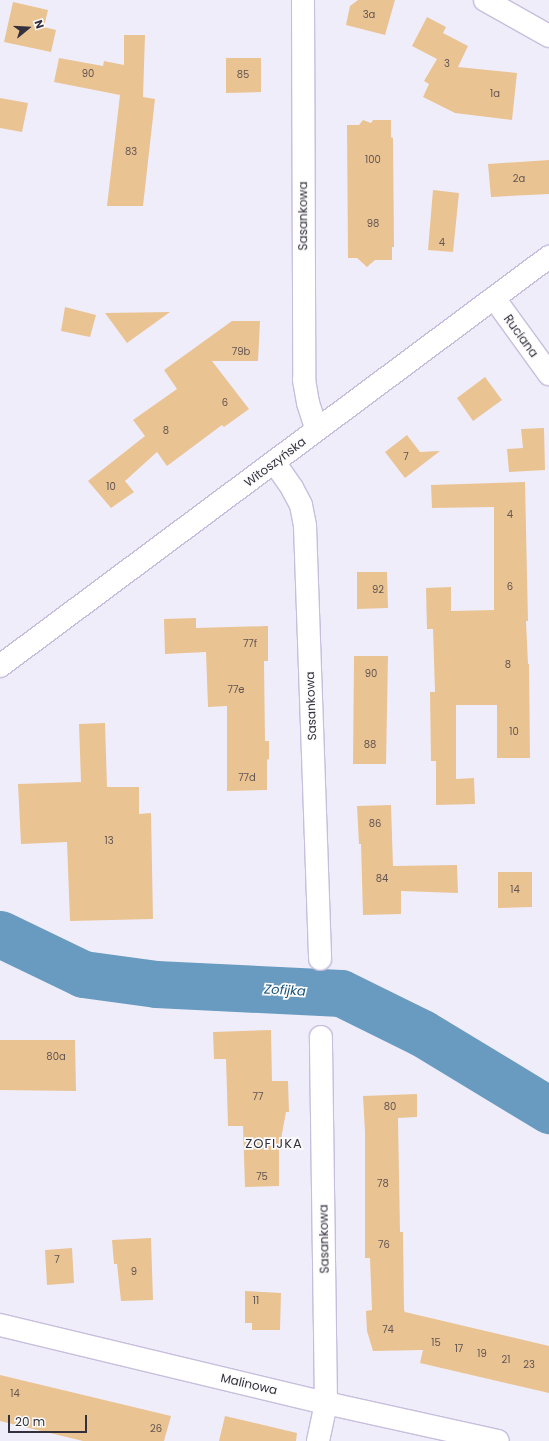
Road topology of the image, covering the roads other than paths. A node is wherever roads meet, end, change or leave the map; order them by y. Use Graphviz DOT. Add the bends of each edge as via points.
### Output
graph roads {
  1 [pos="303,0"];
  2 [pos="485,0"];
  3 [pos="549,36"];
  4 [pos="549,257"];
  5 [pos="494,298"];
  6 [pos="549,374"];
  7 [pos="317,430"];
  8 [pos="274,462"];
  9 [pos="0,666"];
  10 [pos="320,959"];
  11 [pos="321,1037"];
  12 [pos="0,1325"];
  13 [pos="326,1402"];
  14 [pos="318,1441"];
  15 [pos="498,1441"];
  1 -- 7 [label="street, Sasankowa" via="304,380"];
  2 -- 3 [label="street"];
  4 -- 5 [label="street, Witoszyńska"];
  5 -- 6 [label="street, Ruciana"];
  5 -- 7 [label="street, Witoszyńska"];
  7 -- 8 [label="street, Witoszyńska"];
  8 -- 9 [label="street, Witoszyńska"];
  8 -- 10 [label="street, Sasankowa" via="301,505 305,526"];
  11 -- 13 [label="street, Sasankowa"];
  12 -- 13 [label="street, Malinowa"];
  13 -- 14 [label="street, Sasankowa"];
  13 -- 15 [label="street, Malinowa"];
}
